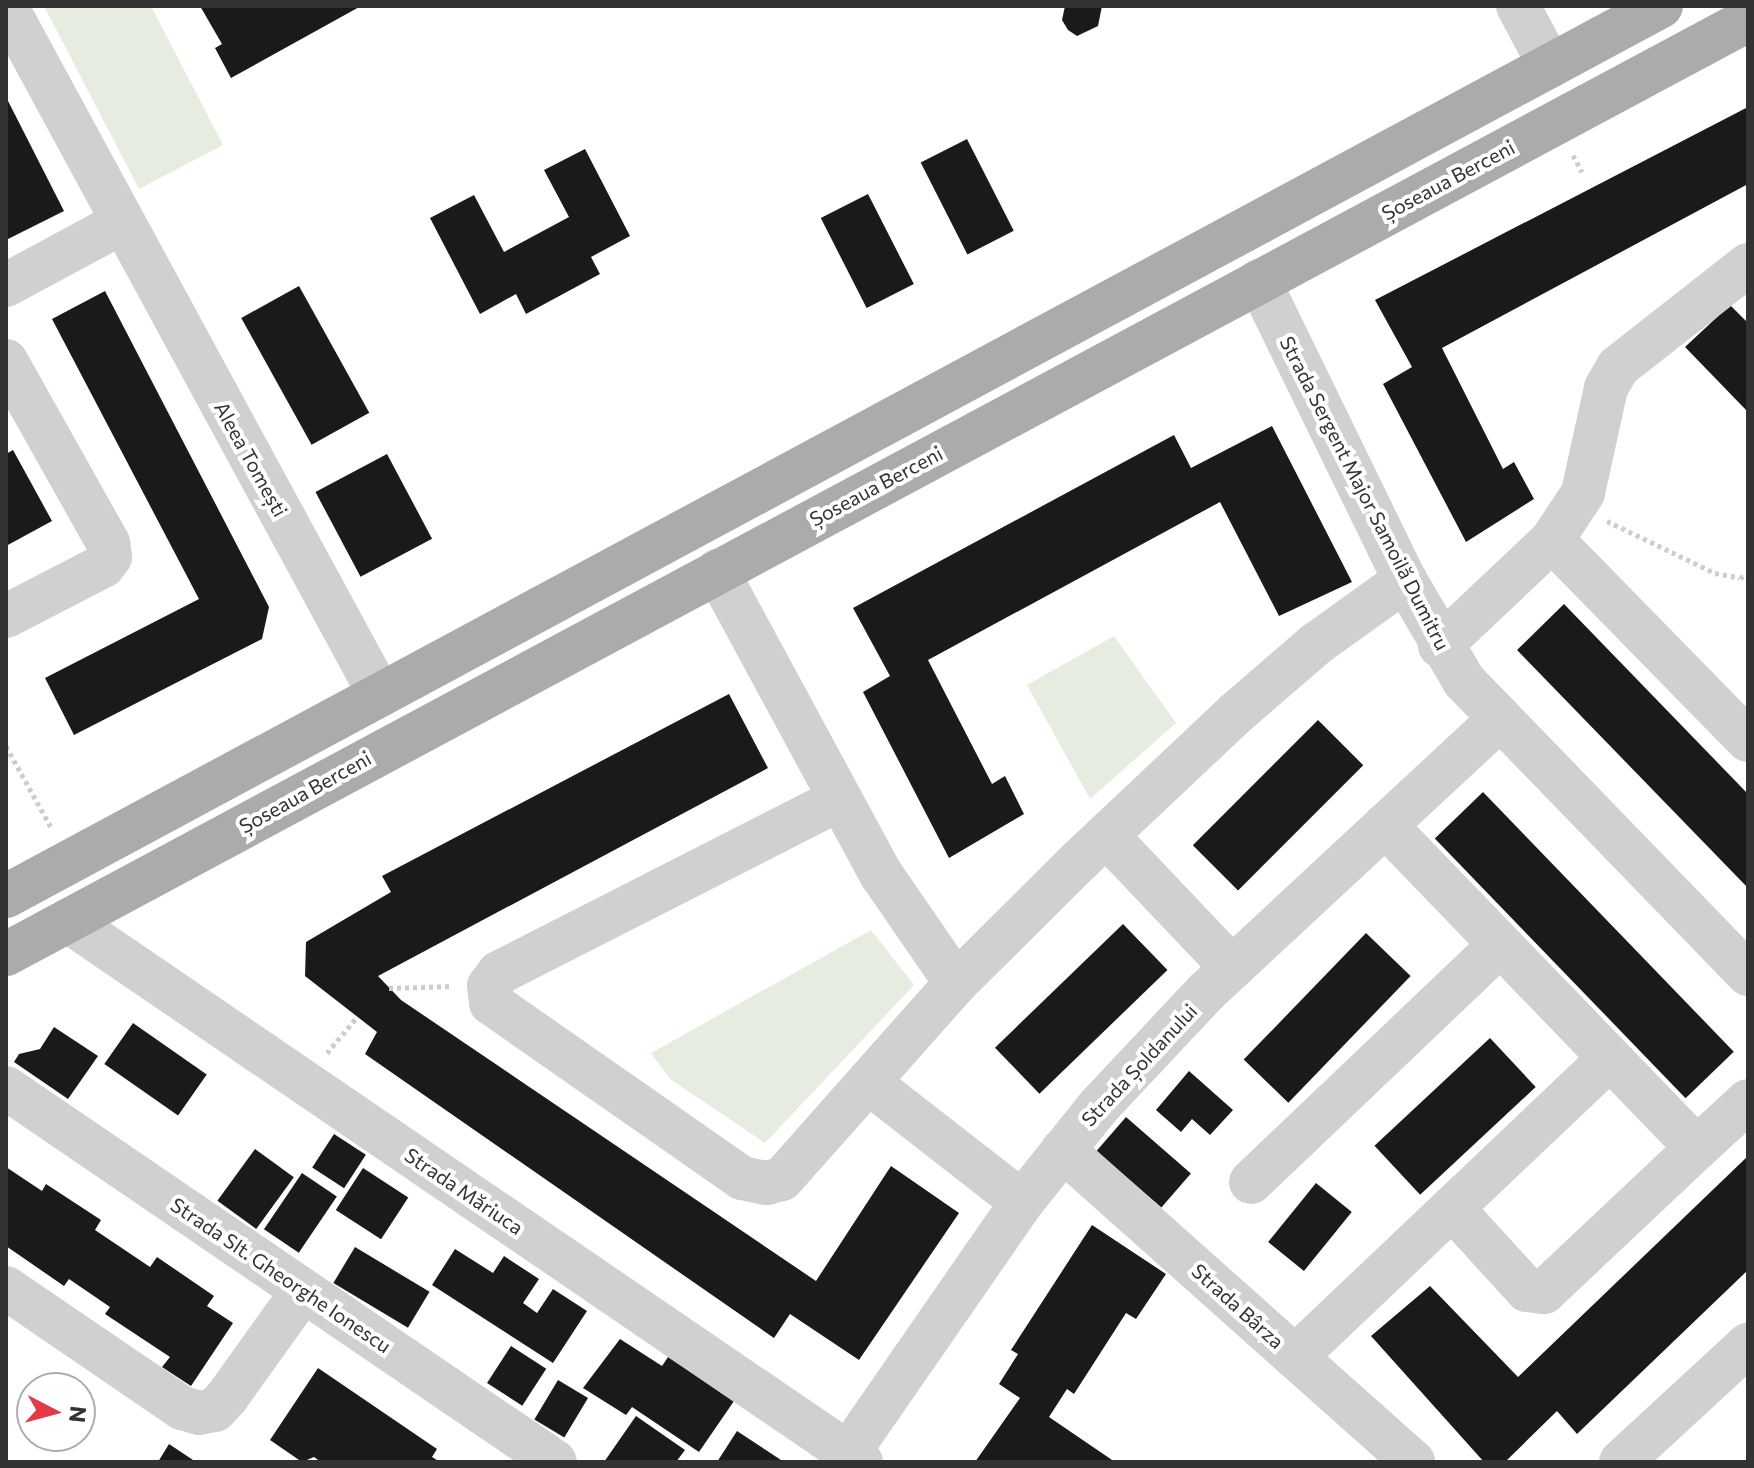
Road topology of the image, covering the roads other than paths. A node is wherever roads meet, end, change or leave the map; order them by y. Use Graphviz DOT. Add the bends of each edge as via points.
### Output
graph roads {
  1 [pos="6,6"];
  2 [pos="1518,6"];
  3 [pos="1661,6"];
  4 [pos="1748,20"];
  5 [pos="1550,66"];
  6 [pos="1575,112"];
  7 [pos="121,223"];
  8 [pos="1748,265"];
  9 [pos="1259,281"];
  10 [pos="6,285"];
  11 [pos="6,361"];
  12 [pos="1565,524"];
  13 [pos="717,571"];
  14 [pos="1405,580"];
  15 [pos="6,616"];
  16 [pos="1440,646"];
  17 [pos="380,695"];
  18 [pos="1498,721"];
  19 [pos="1748,740"];
  20 [pos="840,799"];
  21 [pos="1385,825"];
  22 [pos="1106,835"];
  23 [pos="6,896"];
  24 [pos="68,921"];
  25 [pos="1499,946"];
  26 [pos="6,954"];
  27 [pos="1743,960"];
  28 [pos="1232,968"];
  29 [pos="956,983"];
  30 [pos="1609,1059"];
  31 [pos="868,1082"];
  32 [pos="6,1088"];
  33 [pos="1748,1101"];
  34 [pos="1697,1148"];
  35 [pos="1063,1150"];
  36 [pos="1251,1182"];
  37 [pos="1022,1202"];
  38 [pos="1452,1208"];
  39 [pos="6,1288"];
  40 [pos="303,1291"];
  41 [pos="1295,1357"];
  42 [pos="1741,1366"];
  43 [pos="850,1459"];
  44 [pos="555,1462"];
  45 [pos="1413,1462"];
  46 [pos="1621,1462"];
  1 -- 7 [label="street, Aleea Tomești"];
  2 -- 5 [label="street"];
  3 -- 5 [label="main road"];
  4 -- 6 [label="main road, Șoseaua Berceni"];
  5 -- 6 [label="main road"];
  5 -- 17 [label="main road"];
  6 -- 9 [label="main road, Șoseaua Berceni"];
  7 -- 10 [label="street"];
  7 -- 17 [label="street, Aleea Tomești"];
  8 -- 12 [label="street" via="1618,367 1606,388"];
  9 -- 13 [label="main road, Șoseaua Berceni"];
  9 -- 14 [label="street, Strada Sergent Major Samoilă Dumitru"];
  11 -- 15 [label="street" via="108,543 110,557 103,566"];
  12 -- 16 [label="street"];
  12 -- 19 [label="street"];
  13 -- 20 [label="street"];
  13 -- 24 [label="main road, Șoseaua Berceni"];
  14 -- 16 [label="street, Strada Sergent Major Samoilă Dumitru"];
  14 -- 22 [label="street" via="1316,644"];
  16 -- 18 [label="street, Strada Sergent Major Samoilă Dumitru"];
  17 -- 23 [label="main road"];
  18 -- 21 [label="street, Strada Șoldanului"];
  18 -- 27 [label="street, Strada Sergent Major Samoilă Dumitru"];
  20 -- 29 [label="street" via="881,874"];
  20 -- 31 [label="street" via="499,973 489,986 491,1003 742,1178 766,1183 782,1179"];
  21 -- 25 [label="street"];
  21 -- 28 [label="street, Strada Șoldanului"];
  22 -- 28 [label="street"];
  22 -- 29 [label="street"];
  24 -- 26 [label="main road, Șoseaua Berceni"];
  24 -- 43 [label="street, Strada Măriuca"];
  25 -- 30 [label="street"];
  25 -- 36 [label="street"];
  28 -- 35 [label="street, Strada Șoldanului" via="1144,1056"];
  29 -- 31 [label="street"];
  30 -- 34 [label="street"];
  30 -- 38 [label="street"];
  31 -- 37 [label="street"];
  32 -- 40 [label="street, Strada Slt. Gheorghe Ionescu"];
  33 -- 34 [label="street"];
  34 -- 38 [label="street" via="1544,1292 1527,1290"];
  35 -- 37 [label="street, Strada Șoldanului"];
  35 -- 41 [label="street, Strada Bârza"];
  37 -- 43 [label="street, Strada Șoldanului"];
  38 -- 41 [label="street"];
  39 -- 40 [label="street" via="182,1408 199,1413 215,1410 227,1397"];
  40 -- 44 [label="street, Strada Slt. Gheorghe Ionescu"];
  41 -- 45 [label="street, Strada Bârza"];
  42 -- 46 [label="street"];
}
